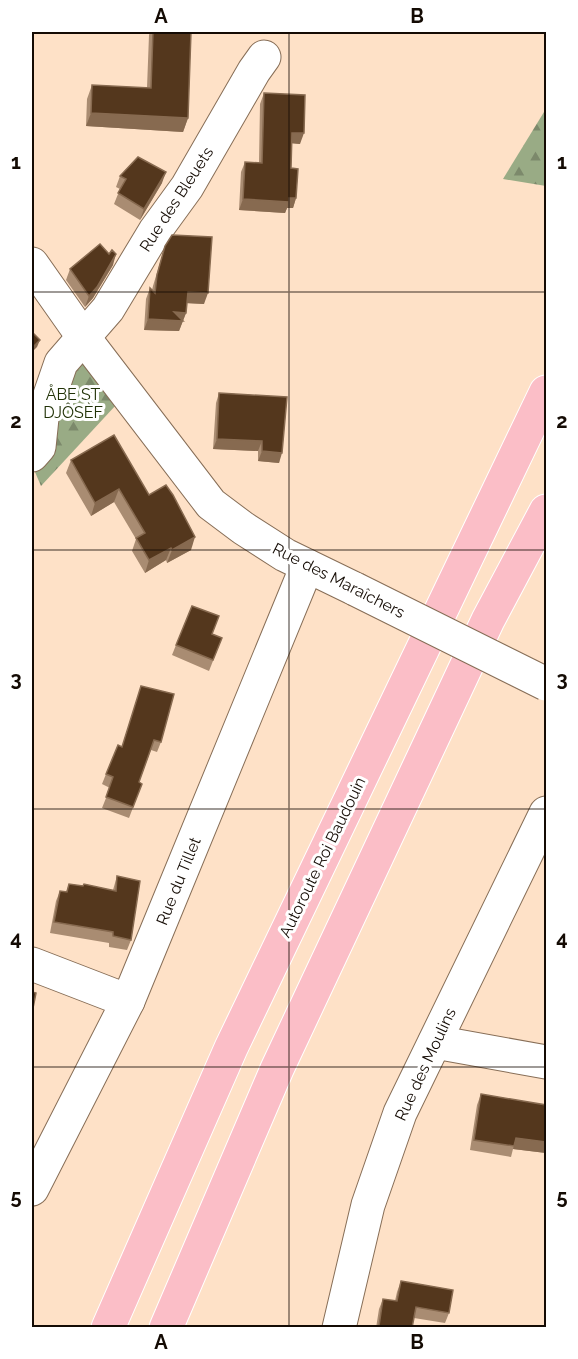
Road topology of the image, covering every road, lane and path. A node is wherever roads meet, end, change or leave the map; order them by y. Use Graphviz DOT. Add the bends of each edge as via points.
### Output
graph roads {
  1 [pos="264,57"];
  2 [pos="32,264"];
  3 [pos="84,338"];
  4 [pos="546,393"];
  5 [pos="32,455"];
  6 [pos="546,512"];
  7 [pos="307,566"];
  8 [pos="546,684"];
  9 [pos="546,813"];
  10 [pos="32,964"];
  11 [pos="128,1001"];
  12 [pos="435,1042"];
  13 [pos="546,1062"];
  14 [pos="32,1189"];
  15 [pos="108,1328"];
  16 [pos="166,1328"];
  17 [pos="339,1328"];
  1 -- 3 [label="street, Rue des Bleuets" via="187,187 108,309"];
  2 -- 3 [label="street, Rue des Maraîchers"];
  3 -- 5 [label="street, Rue des Bleuets" via="61,363 42,418 39,447"];
  3 -- 7 [label="street, Rue des Maraîchers" via="211,504"];
  4 -- 15 [label="highway, Autoroute Roi Baudouin" via="231,1048"];
  6 -- 16 [label="highway" via="488,620 282,1058"];
  7 -- 8 [label="street, Rue des Maraîchers, bridge"];
  7 -- 11 [label="street, Rue du Tillet"];
  9 -- 12 [label="street, Rue des Moulins"];
  10 -- 11 [label="street"];
  11 -- 14 [label="street, Rue du Tillet"];
  12 -- 13 [label="street"];
  12 -- 17 [label="street, Rue des Moulins" via="400,1113 368,1205"];
}
